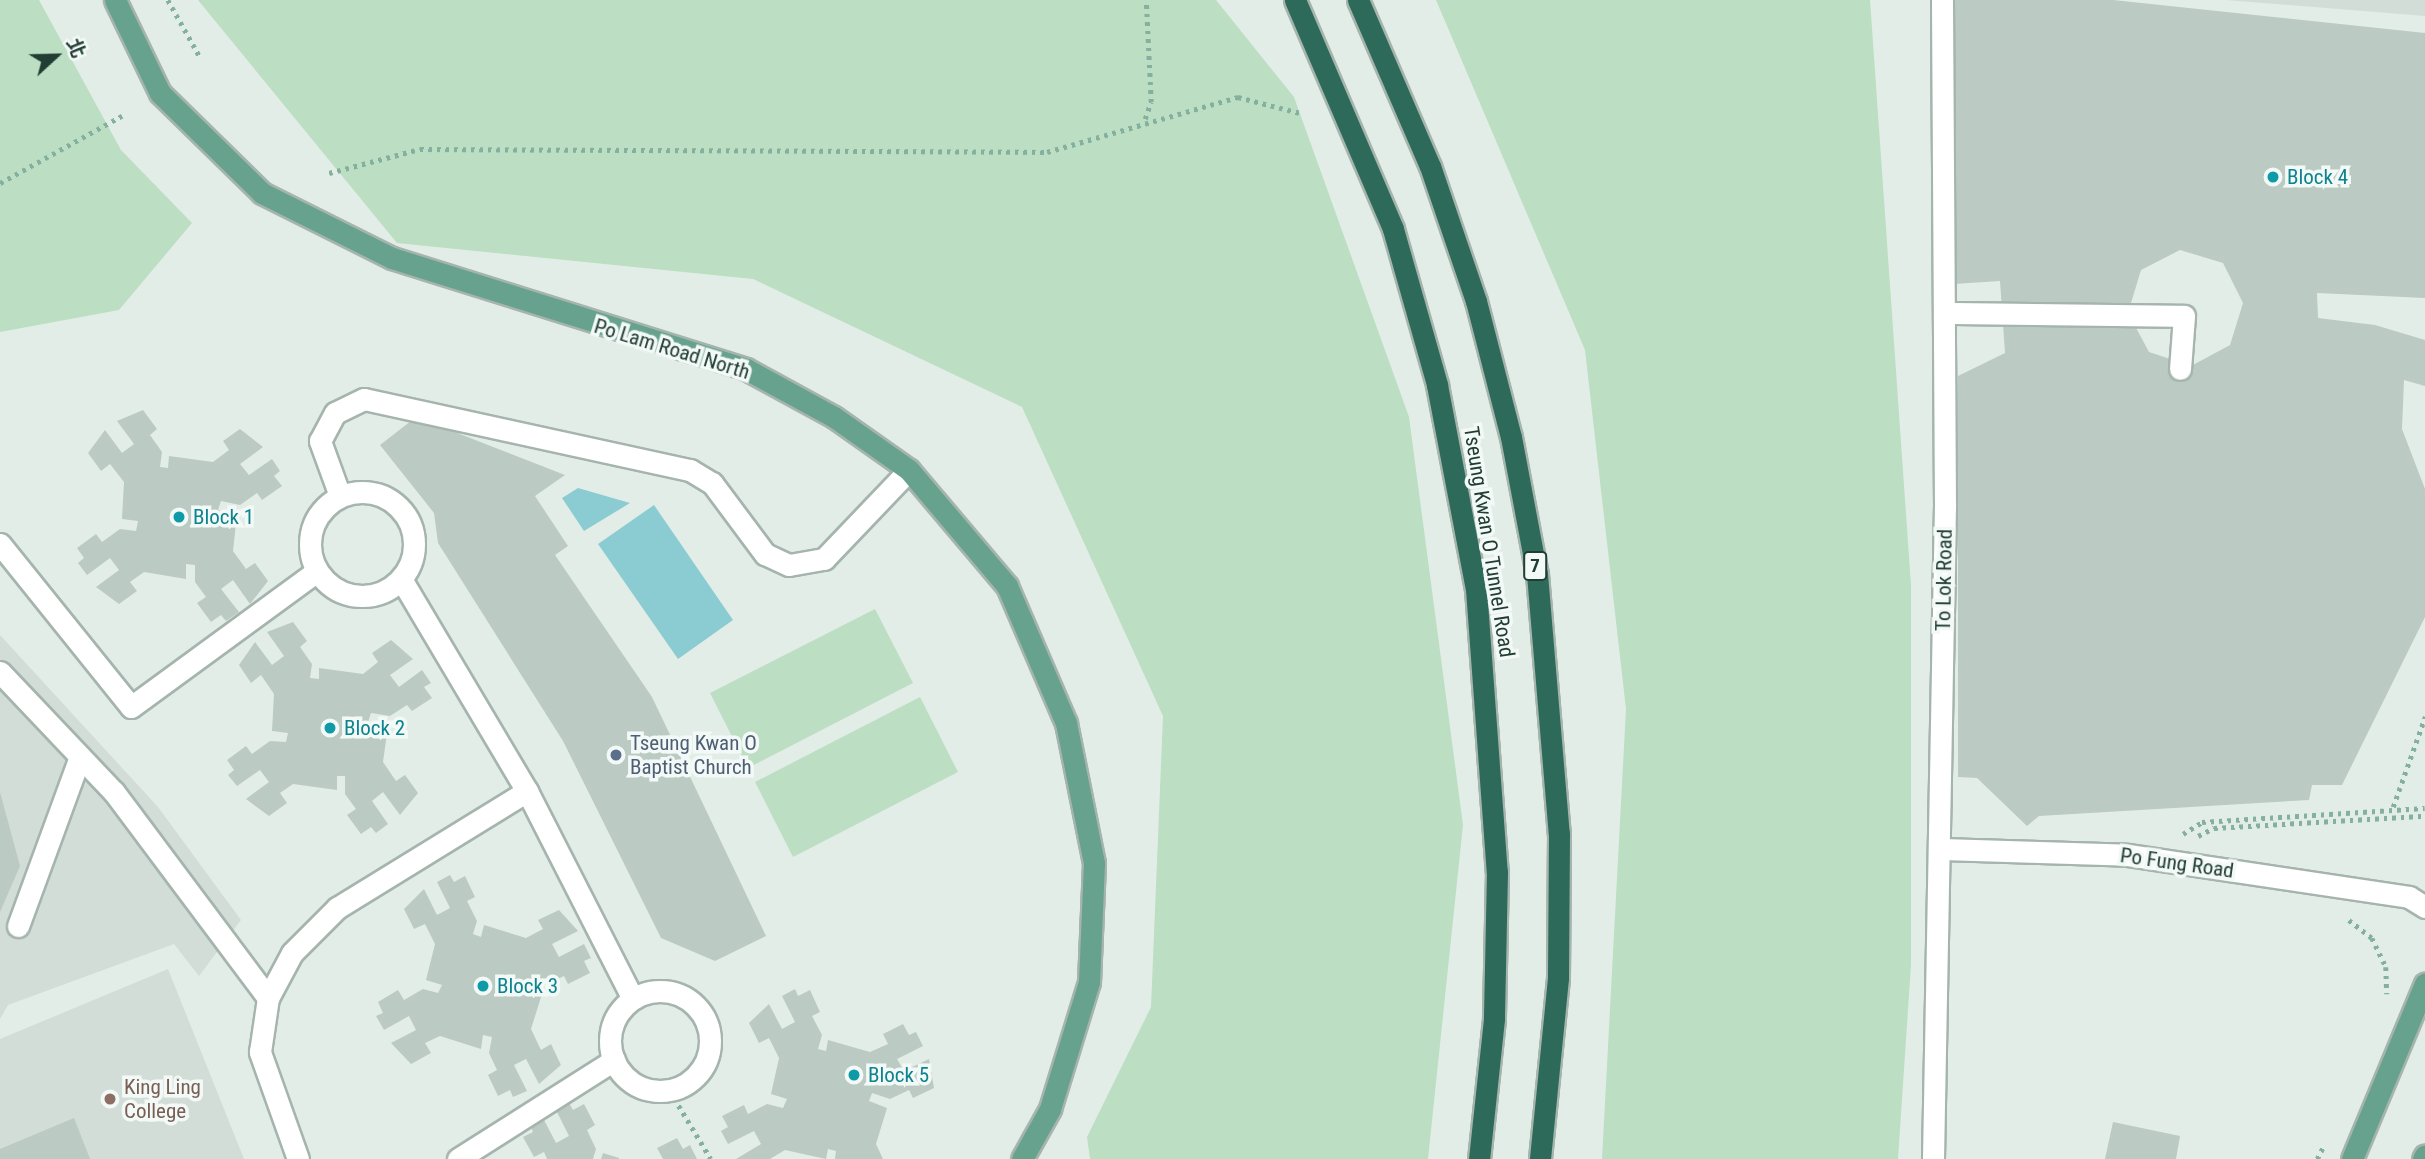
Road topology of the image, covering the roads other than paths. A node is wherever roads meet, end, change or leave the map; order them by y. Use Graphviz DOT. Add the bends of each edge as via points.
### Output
graph roads {
  1 [pos="115,0"];
  2 [pos="1295,0"];
  3 [pos="1358,0"];
  4 [pos="1942,0"];
  5 [pos="1944,313"];
  6 [pos="2180,369"];
  7 [pos="909,470"];
  8 [pos="340,496"];
  9 [pos="0,544"];
  10 [pos="317,571"];
  11 [pos="401,579"];
  12 [pos="0,672"];
  13 [pos="80,757"];
  14 [pos="527,791"];
  15 [pos="1942,849"];
  16 [pos="2420,899"];
  17 [pos="18,926"];
  18 [pos="2425,984"];
  19 [pos="268,998"];
  20 [pos="633,999"];
  21 [pos="614,1060"];
  22 [pos="298,1159"];
  23 [pos="458,1159"];
  24 [pos="1022,1159"];
  25 [pos="1479,1159"];
  26 [pos="1539,1159"];
  27 [pos="1933,1159"];
  28 [pos="2352,1159"];
  1 -- 7 [label="main road, Po Lam Road North" via="160,93 262,193 294,212 392,258 746,369 834,417"];
  2 -- 25 [label="highway, Tseung Kwan O Tunnel Road" via="1371,171 1410,285 1476,589 1497,885 1494,1019"];
  3 -- 26 [label="highway, Tseung Kwan O Tunnel Road / 7" via="1430,166 1476,301 1511,437 1537,574 1559,834 1558,978"];
  4 -- 5 [label="street, To Lok Road"];
  5 -- 6 [label="street" via="2184,316"];
  5 -- 15 [label="street, To Lok Road"];
  7 -- 8 [label="street" via="824,559 789,565 765,554 712,483 690,470 365,399 335,413 320,442 326,473"];
  7 -- 24 [label="main road, Po Lam Road North" via="1007,586 1066,723 1094,863 1089,982 1050,1109"];
  8 -- 10 [label="street" via="320,513 310,537"];
  8 -- 11 [label="street" via="375,493 404,513 414,546"];
  9 -- 10 [label="street" via="131,707"];
  10 -- 11 [label="street" via="328,583 358,596"];
  11 -- 14 [label="street"];
  12 -- 13 [label="street"];
  13 -- 17 [label="street"];
  13 -- 19 [label="street"];
  14 -- 19 [label="street" via="337,908 292,953"];
  14 -- 20 [label="street"];
  15 -- 16 [label="street, Po Fung Road" via="2128,855"];
  15 -- 27 [label="street, To Lok Road"];
  18 -- 28 [label="main road"];
  19 -- 22 [label="street" via="260,1052"];
  20 -- 21 [label="street" via="612,1026"];
  20 -- 21 [label="street" via="664,991 679,994 698,1009 709,1030 702,1068 670,1091 637,1085"];
  21 -- 23 [label="street"];
}
